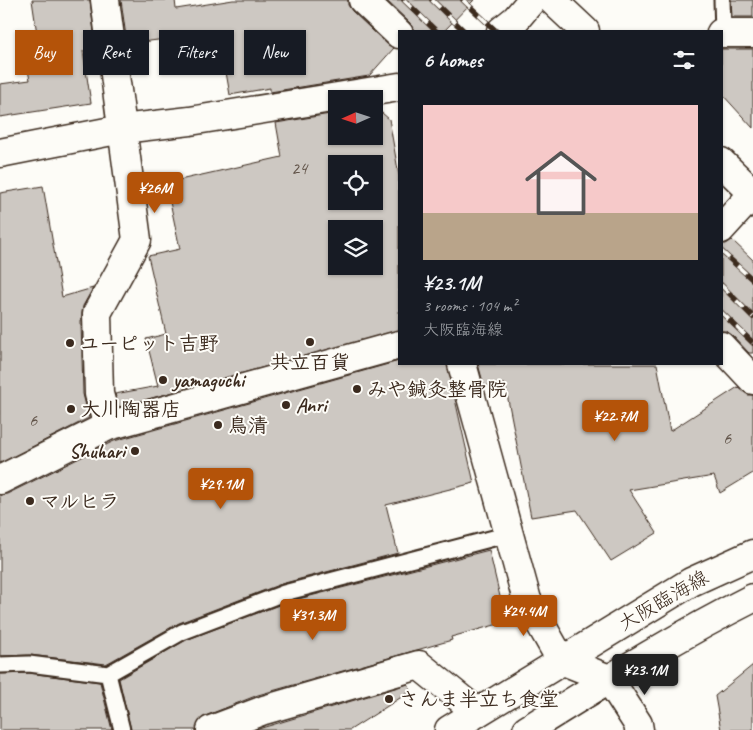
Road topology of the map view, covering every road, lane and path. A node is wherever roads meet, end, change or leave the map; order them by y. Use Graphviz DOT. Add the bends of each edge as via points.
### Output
graph roads {
  1 [pos="105,0"];
  2 [pos="363,0"];
  3 [pos="532,0"];
  4 [pos="552,0"];
  5 [pos="722,0"];
  6 [pos="502,30"];
  7 [pos="584,30"];
  8 [pos="722,30"];
  9 [pos="723,32"];
  10 [pos="398,33"];
  11 [pos="753,33"];
  12 [pos="398,91"];
  13 [pos="122,129"];
  14 [pos="0,153"];
  15 [pos="723,164"];
  16 [pos="753,194"];
  17 [pos="723,227"];
  18 [pos="398,345"];
  19 [pos="723,348"];
  20 [pos="462,365"];
  21 [pos="753,380"];
  22 [pos="108,426"];
  23 [pos="0,480"];
  24 [pos="509,534"];
  25 [pos="753,554"];
  26 [pos="753,598"];
  27 [pos="561,660"];
  28 [pos="0,665"];
  29 [pos="108,674"];
  30 [pos="609,679"];
  31 [pos="477,712"];
  32 [pos="122,730"];
  33 [pos="211,730"];
  34 [pos="449,730"];
  35 [pos="527,730"];
  36 [pos="639,730"];
  1 -- 13 [label="street"];
  2 -- 10 [label="street"];
  3 -- 6 [label="street"];
  4 -- 7 [label="street"];
  5 -- 8 [label="lane"];
  9 -- 11 [label="street"];
  12 -- 13 [label="street"];
  13 -- 14 [label="street"];
  13 -- 22 [label="street" via="137,240 97,313 99,394"];
  15 -- 16 [label="street"];
  16 -- 17 [label="street"];
  18 -- 22 [label="street"];
  19 -- 21 [label="street"];
  20 -- 24 [label="street"];
  22 -- 23 [label="street"];
  24 -- 27 [label="street" via="527,600"];
  24 -- 29 [label="lane" via="284,593 182,632"];
  25 -- 27 [label="street, 大阪臨海線" via="691,582"];
  26 -- 30 [label="street, 大阪臨海線"];
  27 -- 30 [label="street"];
  27 -- 31 [label="street, 大阪臨海線"];
  28 -- 29 [label="lane" via="29,664"];
  29 -- 32 [label="lane"];
  30 -- 35 [label="street, 大阪臨海線"];
  30 -- 36 [label="street"];
  31 -- 33 [label="street" via="419,665 264,710"];
  31 -- 34 [label="street, 大阪臨海線"];
}
